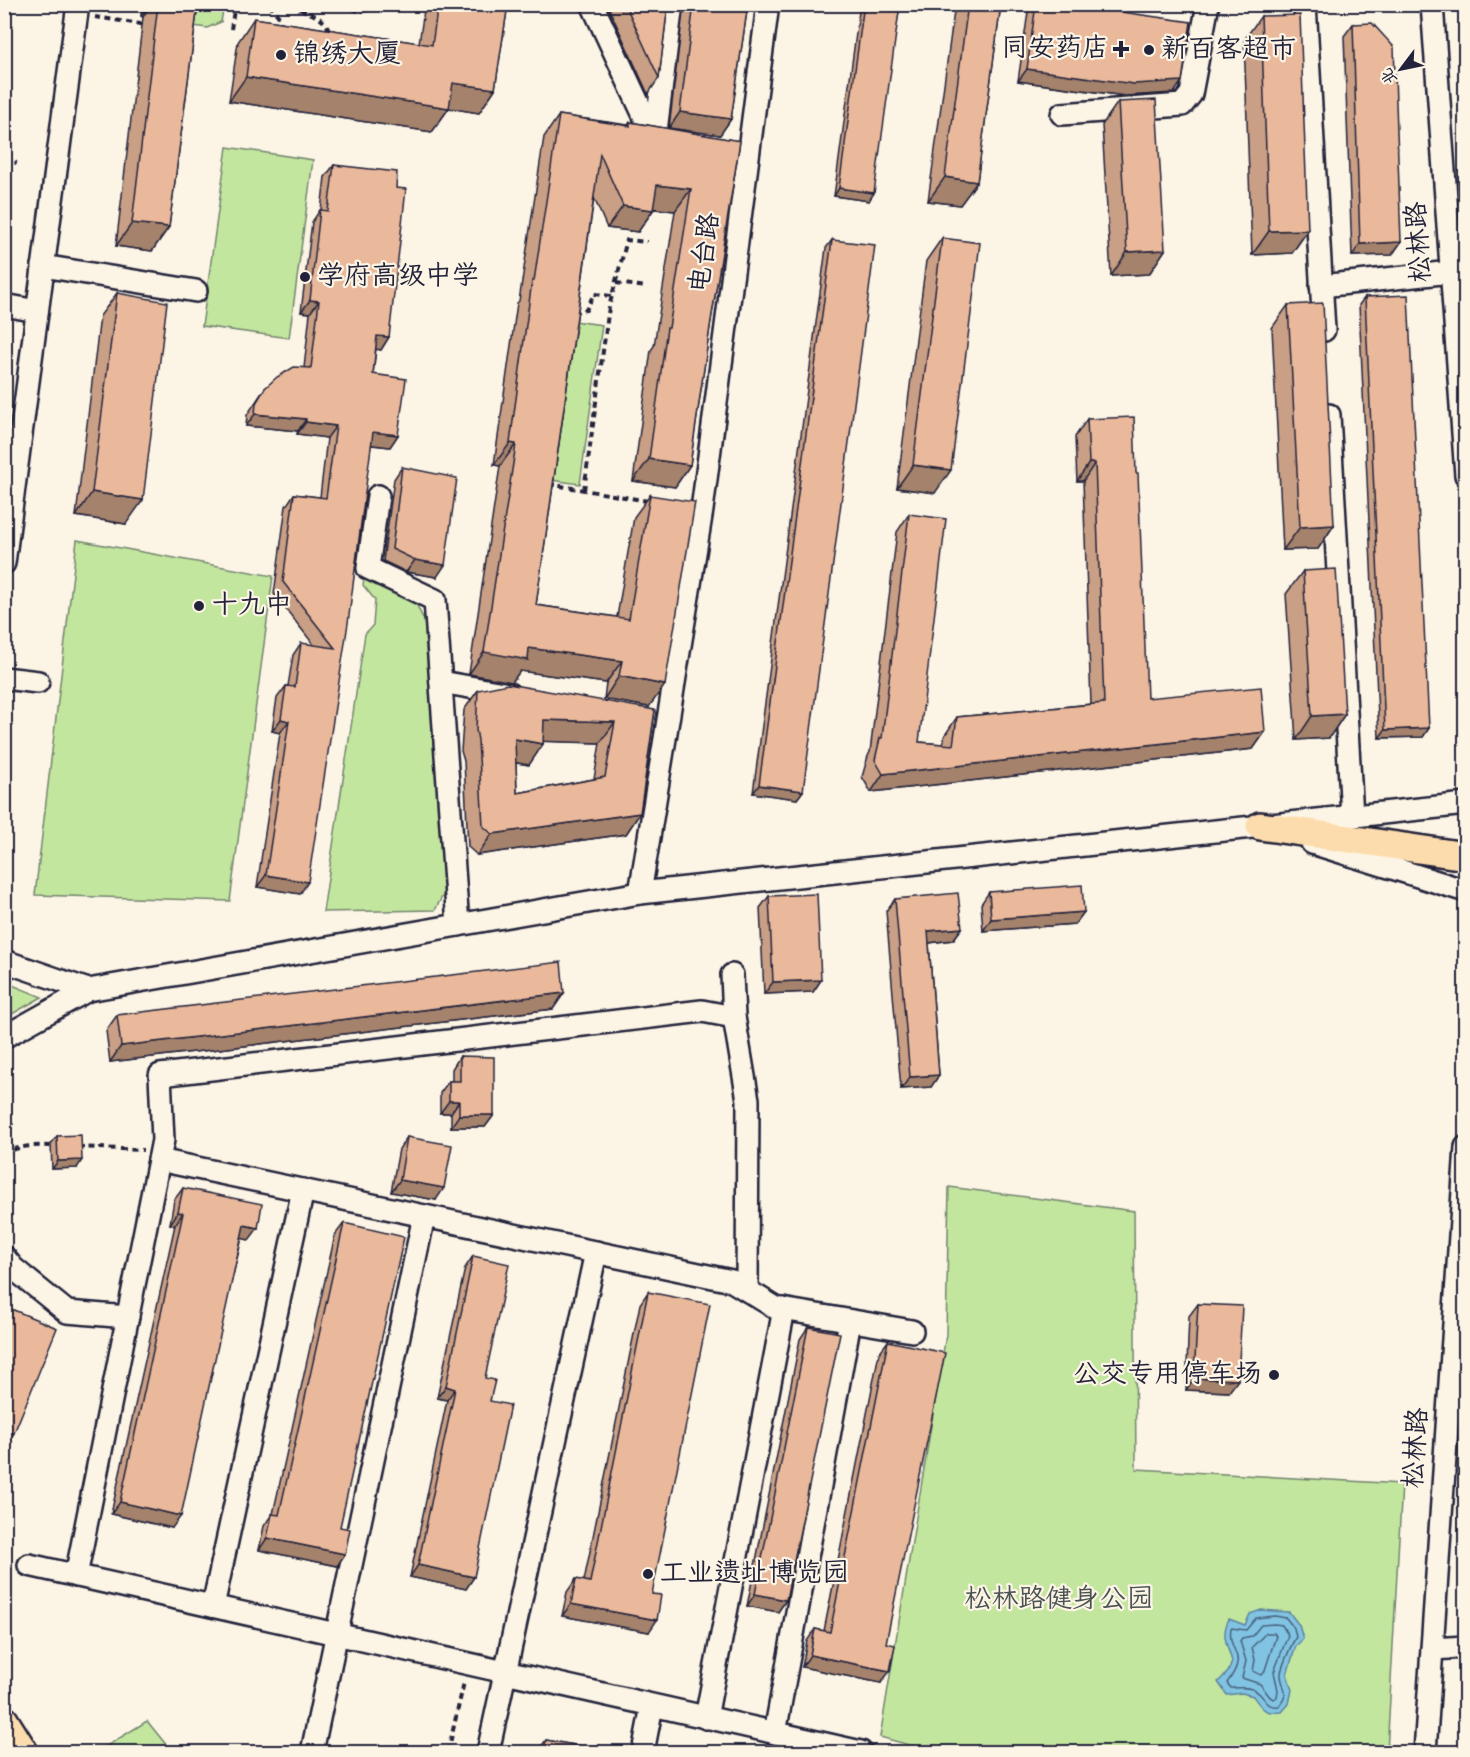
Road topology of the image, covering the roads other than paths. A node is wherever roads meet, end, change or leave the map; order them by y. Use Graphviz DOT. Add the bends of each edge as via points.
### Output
graph roads {
  1 [pos="592,4"];
  2 [pos="672,4"];
  3 [pos="768,4"];
  4 [pos="1208,4"];
  5 [pos="1305,4"];
  6 [pos="1432,4"];
  7 [pos="77,9"];
  8 [pos="1062,114"];
  9 [pos="655,139"];
  10 [pos="690,144"];
  11 [pos="726,149"];
  12 [pos="749,152"];
  13 [pos="44,266"];
  14 [pos="1451,272"];
  15 [pos="1321,286"];
  16 [pos="196,291"];
  17 [pos="4,305"];
  18 [pos="37,311"];
  19 [pos="1325,345"];
  20 [pos="1327,392"];
  21 [pos="1466,475"];
  22 [pos="378,496"];
  23 [pos="4,563"];
  24 [pos="4,678"];
  25 [pos="38,682"];
  26 [pos="441,682"];
  27 [pos="532,698"];
  28 [pos="645,719"];
  29 [pos="667,723"];
  30 [pos="1466,804"];
  31 [pos="1352,816"];
  32 [pos="1260,826"];
  33 [pos="1466,856"];
  34 [pos="1466,891"];
  35 [pos="640,893"];
  36 [pos="458,925"];
  37 [pos="4,961"];
  38 [pos="732,975"];
  39 [pos="88,990"];
  40 [pos="734,1017"];
  41 [pos="4,1037"];
  42 [pos="1466,1147"];
  43 [pos="160,1155"];
  44 [pos="303,1190"];
  45 [pos="424,1216"];
  46 [pos="596,1252"];
  47 [pos="4,1257"];
  48 [pos="747,1290"];
  49 [pos="784,1309"];
  50 [pos="128,1317"];
  51 [pos="850,1320"];
  52 [pos="912,1331"];
  53 [pos="29,1565"];
  54 [pos="76,1576"];
  55 [pos="213,1606"];
  56 [pos="337,1634"];
  57 [pos="1466,1647"];
  58 [pos="1432,1649"];
  59 [pos="505,1672"];
  60 [pos="652,1706"];
  61 [pos="706,1718"];
  62 [pos="4,1720"];
  63 [pos="775,1733"];
  64 [pos="24,1752"];
  65 [pos="312,1752"];
  66 [pos="488,1752"];
  67 [pos="643,1752"];
  68 [pos="861,1752"];
  69 [pos="1425,1752"];
  1 -- 9 [label="street"];
  2 -- 9 [label="street"];
  3 -- 12 [label="street, 电台路"];
  4 -- 8 [label="street" via="1191,94 1182,105"];
  5 -- 15 [label="street"];
  6 -- 14 [label="street, 松林路"];
  7 -- 13 [label="street"];
  9 -- 10 [label="street"];
  11 -- 12 [label="street"];
  12 -- 29 [label="street, 电台路" via="702,510"];
  13 -- 16 [label="street"];
  13 -- 18 [label="street"];
  14 -- 15 [label="street"];
  14 -- 21 [label="street, 松林路"];
  15 -- 19 [label="street"];
  17 -- 18 [label="street"];
  18 -- 23 [label="street"];
  20 -- 31 [label="street"];
  22 -- 26 [label="street" via="368,568 435,600"];
  24 -- 25 [label="street"];
  26 -- 27 [label="street"];
  26 -- 36 [label="street"];
  28 -- 29 [label="street"];
  29 -- 35 [label="street, 电台路"];
  30 -- 31 [label="street"];
  31 -- 32 [label="street"];
  32 -- 33 [label="main road"];
  32 -- 34 [label="street"];
  32 -- 35 [label="street"];
  35 -- 36 [label="street"];
  36 -- 39 [label="street"];
  37 -- 39 [label="street"];
  38 -- 40 [label="street"];
  39 -- 41 [label="street"];
  40 -- 43 [label="street" via="702,1011 160,1075"];
  40 -- 48 [label="street" via="748,1100"];
  42 -- 58 [label="street, 松林路"];
  43 -- 44 [label="street"];
  43 -- 50 [label="street"];
  44 -- 45 [label="street"];
  44 -- 55 [label="street"];
  45 -- 46 [label="street"];
  45 -- 56 [label="street"];
  46 -- 48 [label="street" via="732,1281"];
  46 -- 59 [label="street"];
  47 -- 50 [label="street" via="67,1312"];
  48 -- 49 [label="street"];
  49 -- 51 [label="street"];
  49 -- 61 [label="street"];
  50 -- 54 [label="street"];
  51 -- 52 [label="street"];
  51 -- 63 [label="street"];
  53 -- 54 [label="street"];
  54 -- 55 [label="street"];
  55 -- 56 [label="street"];
  56 -- 59 [label="street"];
  56 -- 65 [label="street"];
  57 -- 58 [label="street"];
  58 -- 69 [label="street, 松林路"];
  59 -- 60 [label="street"];
  59 -- 66 [label="street"];
  60 -- 61 [label="street"];
  60 -- 67 [label="street"];
  61 -- 63 [label="street"];
  62 -- 64 [label="main road"];
  63 -- 68 [label="street"];
}
